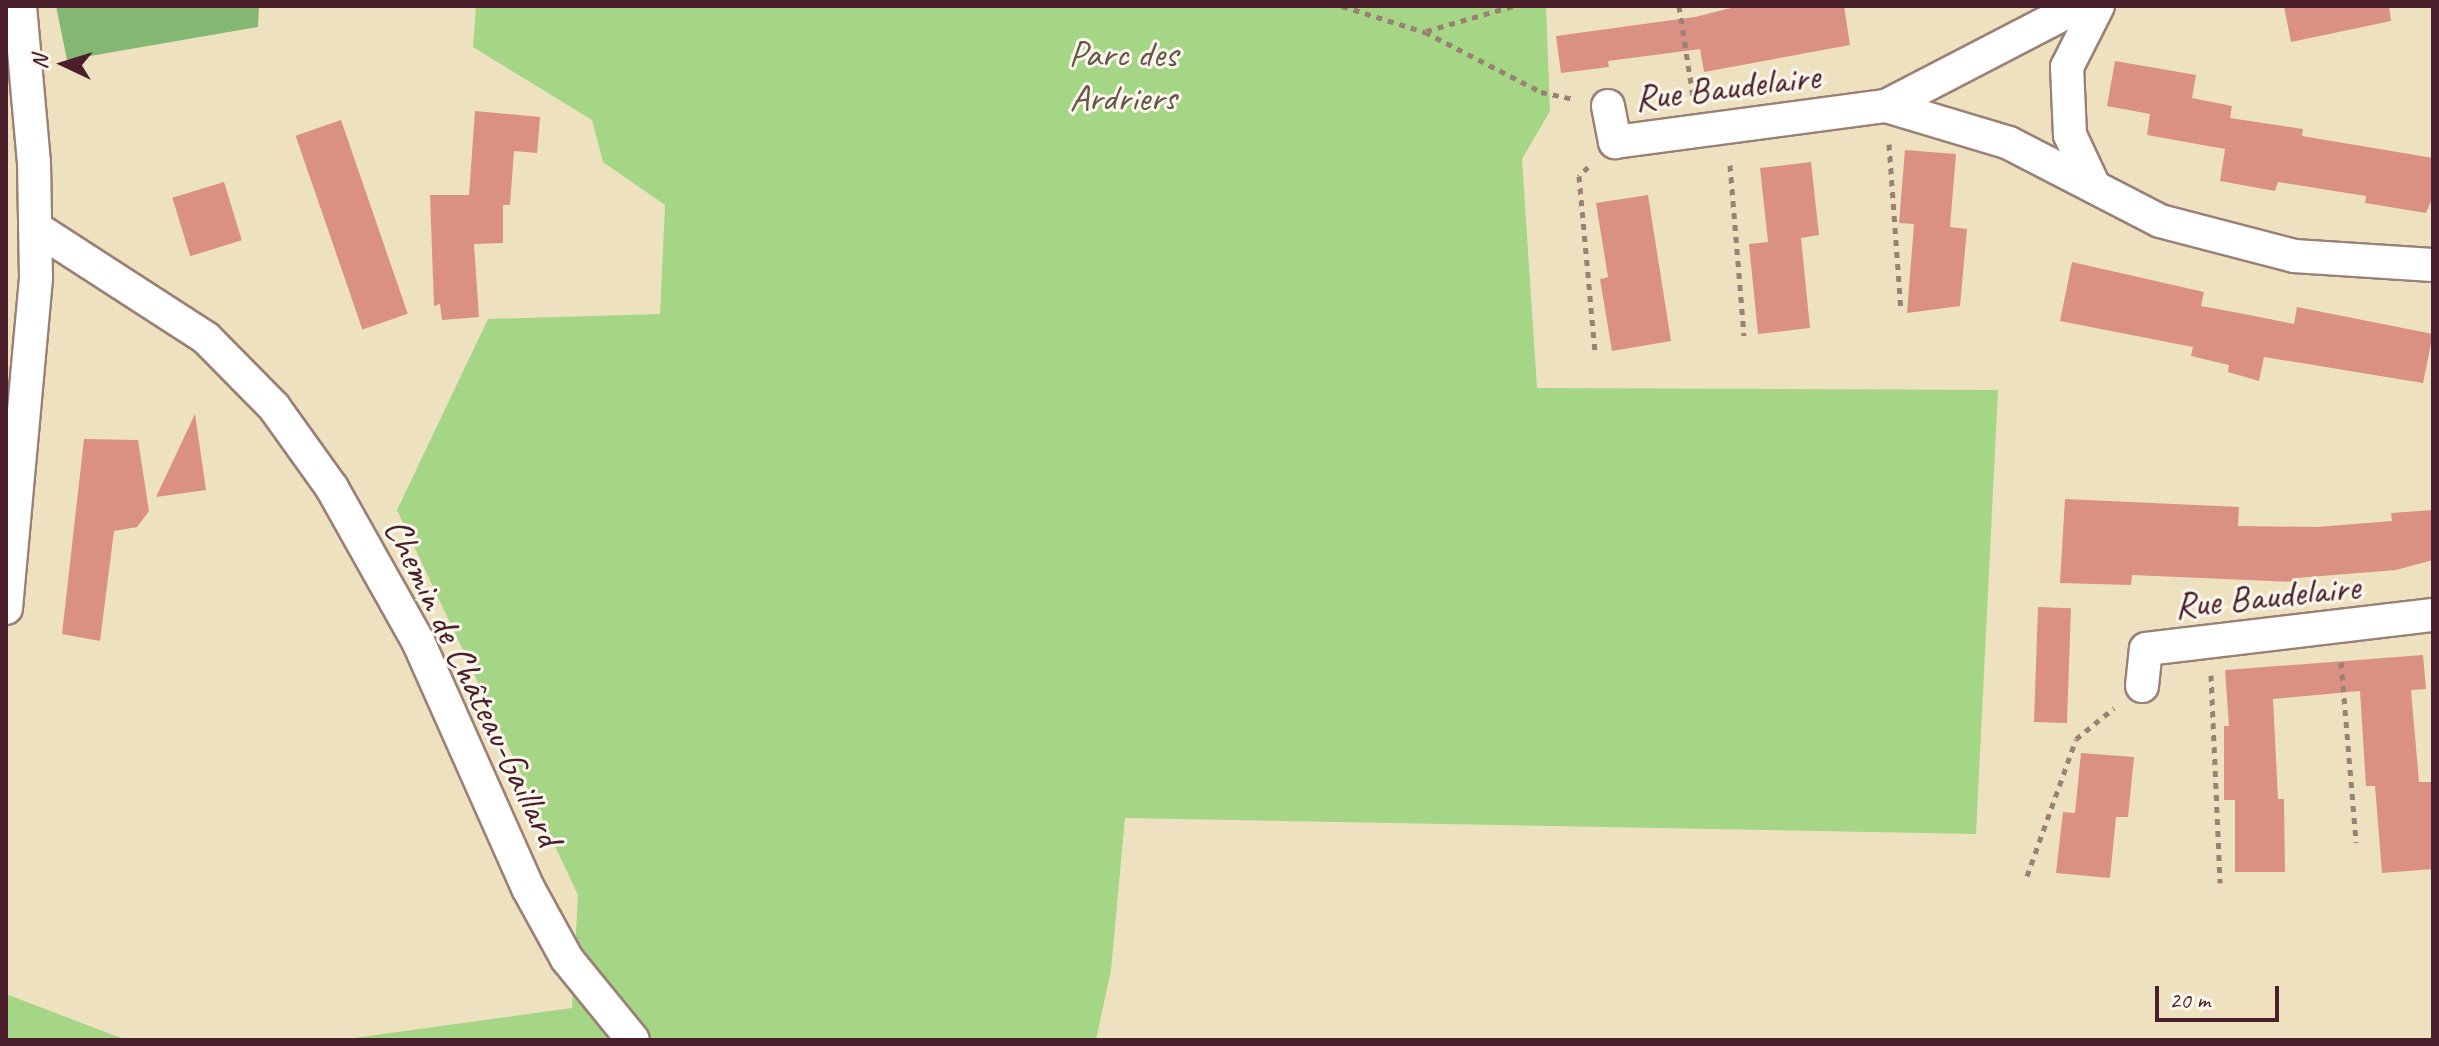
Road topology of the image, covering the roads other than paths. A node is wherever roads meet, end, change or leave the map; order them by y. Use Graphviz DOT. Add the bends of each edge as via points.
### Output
graph roads {
  1 [pos="20,6"];
  2 [pos="2079,6"];
  3 [pos="2098,6"];
  4 [pos="1608,106"];
  5 [pos="1886,106"];
  6 [pos="2093,184"];
  7 [pos="36,228"];
  8 [pos="2433,265"];
  9 [pos="6,608"];
  10 [pos="2433,615"];
  11 [pos="2142,686"];
  12 [pos="633,1040"];
  1 -- 7 [label="street"];
  2 -- 5 [label="street, Rue Baudelaire"];
  3 -- 6 [label="street" via="2067,67 2070,135"];
  4 -- 5 [label="street, Rue Baudelaire" via="1615,142"];
  5 -- 6 [label="street, Rue Baudelaire" via="2009,143"];
  6 -- 8 [label="street, Rue Baudelaire" via="2160,221 2294,256"];
  7 -- 9 [label="street" via="33,350"];
  7 -- 12 [label="street, Chemin de Château-Gaillard" via="206,338 274,407 332,488 418,641 528,888 567,959"];
  10 -- 11 [label="street, Rue Baudelaire" via="2146,649"];
}
